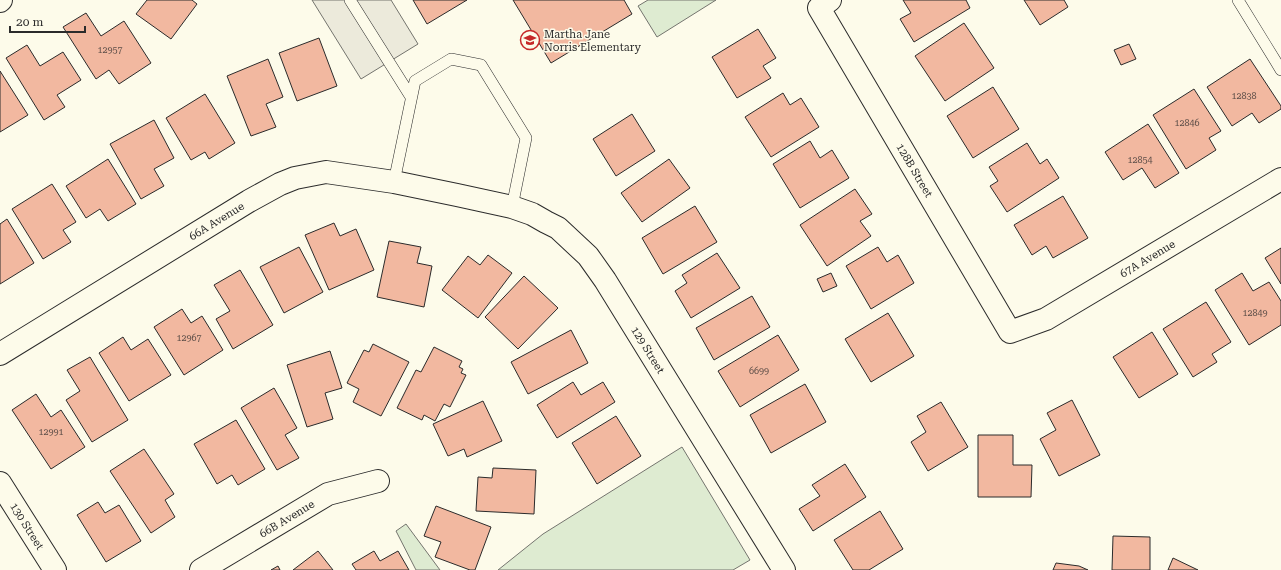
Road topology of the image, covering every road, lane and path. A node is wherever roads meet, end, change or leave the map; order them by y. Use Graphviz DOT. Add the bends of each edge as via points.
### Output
graph roads {
  1 [pos="350,0"];
  2 [pos="1238,0"];
  3 [pos="824,4"];
  4 [pos="1281,70"];
  5 [pos="411,97"];
  6 [pos="1281,179"];
  7 [pos="394,182"];
  8 [pos="457,195"];
  9 [pos="512,208"];
  10 [pos="1010,332"];
  11 [pos="0,354"];
  12 [pos="378,481"];
  13 [pos="0,483"];
  14 [pos="55,570"];
  15 [pos="201,570"];
  16 [pos="784,570"];
  1 -- 5 [label="lane"];
  2 -- 4 [label="lane"];
  3 -- 10 [label="street, 128B Street"];
  5 -- 7 [label="lane"];
  5 -- 9 [label="lane" via="415,81 451,59 481,65 526,138"];
  6 -- 10 [label="street, 67A Avenue" via="1046,319"];
  7 -- 8 [label="street, 66A Avenue"];
  7 -- 11 [label="street, 66A Avenue" via="326,172 295,178 280,184"];
  8 -- 9 [label="street, 129 Street"];
  9 -- 16 [label="street, 129 Street" via="532,214 558,228 588,256 610,287"];
  12 -- 15 [label="street, 66B Avenue" via="328,494"];
  13 -- 14 [label="street, 130 Street"];
}
